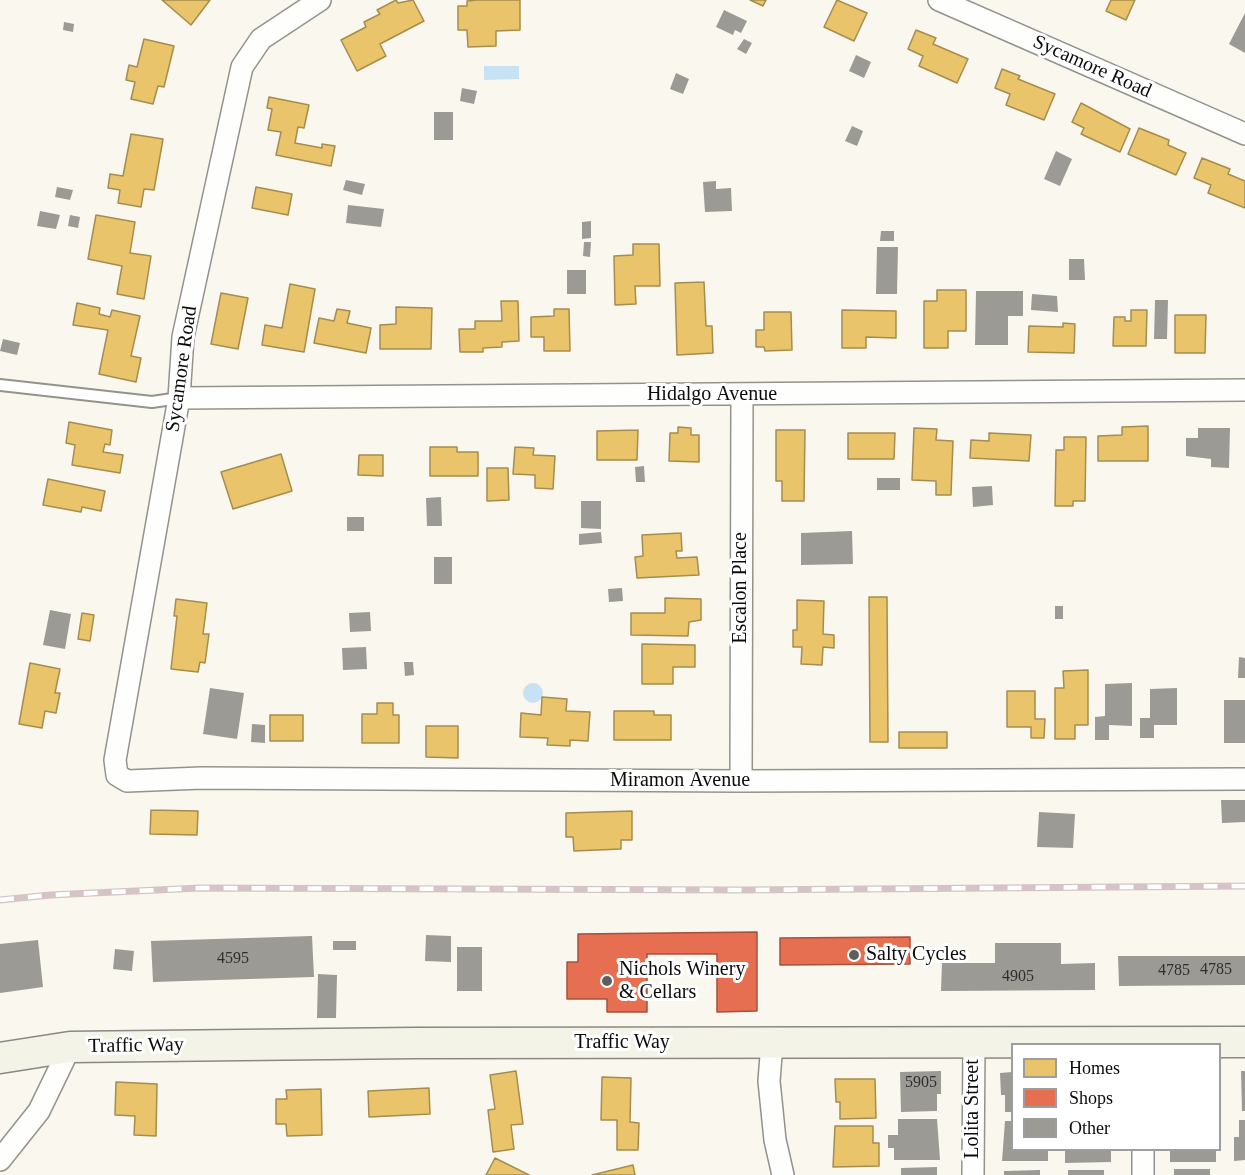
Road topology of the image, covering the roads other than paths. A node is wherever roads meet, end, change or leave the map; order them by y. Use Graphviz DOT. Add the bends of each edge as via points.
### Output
graph roads {
  1 [pos="320,0"];
  2 [pos="939,0"];
  3 [pos="1245,134"];
  4 [pos="0,385"];
  5 [pos="1245,390"];
  6 [pos="742,395"];
  7 [pos="179,398"];
  8 [pos="117,775"];
  9 [pos="1245,779"];
  10 [pos="741,781"];
  11 [pos="974,1042"];
  12 [pos="1245,1042"];
  13 [pos="772,1043"];
  14 [pos="1058,1043"];
  15 [pos="1194,1043"];
  16 [pos="70,1047"];
  17 [pos="0,1058"];
  18 [pos="1143,1151"];
  19 [pos="0,1160"];
  20 [pos="783,1175"];
  21 [pos="973,1175"];
  22 [pos="1143,1175"];
  1 -- 7 [label="street, Sycamore Road" via="261,39 242,67 183,337"];
  2 -- 3 [label="street, Sycamore Road"];
  4 -- 7 [label="lane" via="152,402"];
  5 -- 6 [label="street, Hidalgo Avenue"];
  6 -- 7 [label="street, Hidalgo Avenue"];
  6 -- 10 [label="street, Escalon Place"];
  7 -- 8 [label="street, Sycamore Road" via="115,760"];
  8 -- 10 [label="street, Miramon Avenue" via="128,781"];
  9 -- 10 [label="street, Miramon Avenue"];
  11 -- 13 [label="street, Traffic Way"];
  11 -- 14 [label="street, Traffic Way"];
  11 -- 21 [label="street, Lolita Street"];
  12 -- 15 [label="street, Traffic Way"];
  13 -- 16 [label="street, Traffic Way"];
  13 -- 20 [label="street" via="769,1081"];
  16 -- 17 [label="street, Traffic Way"];
  16 -- 19 [label="street" via="39,1111"];
  18 -- 22 [label="street"];
}
